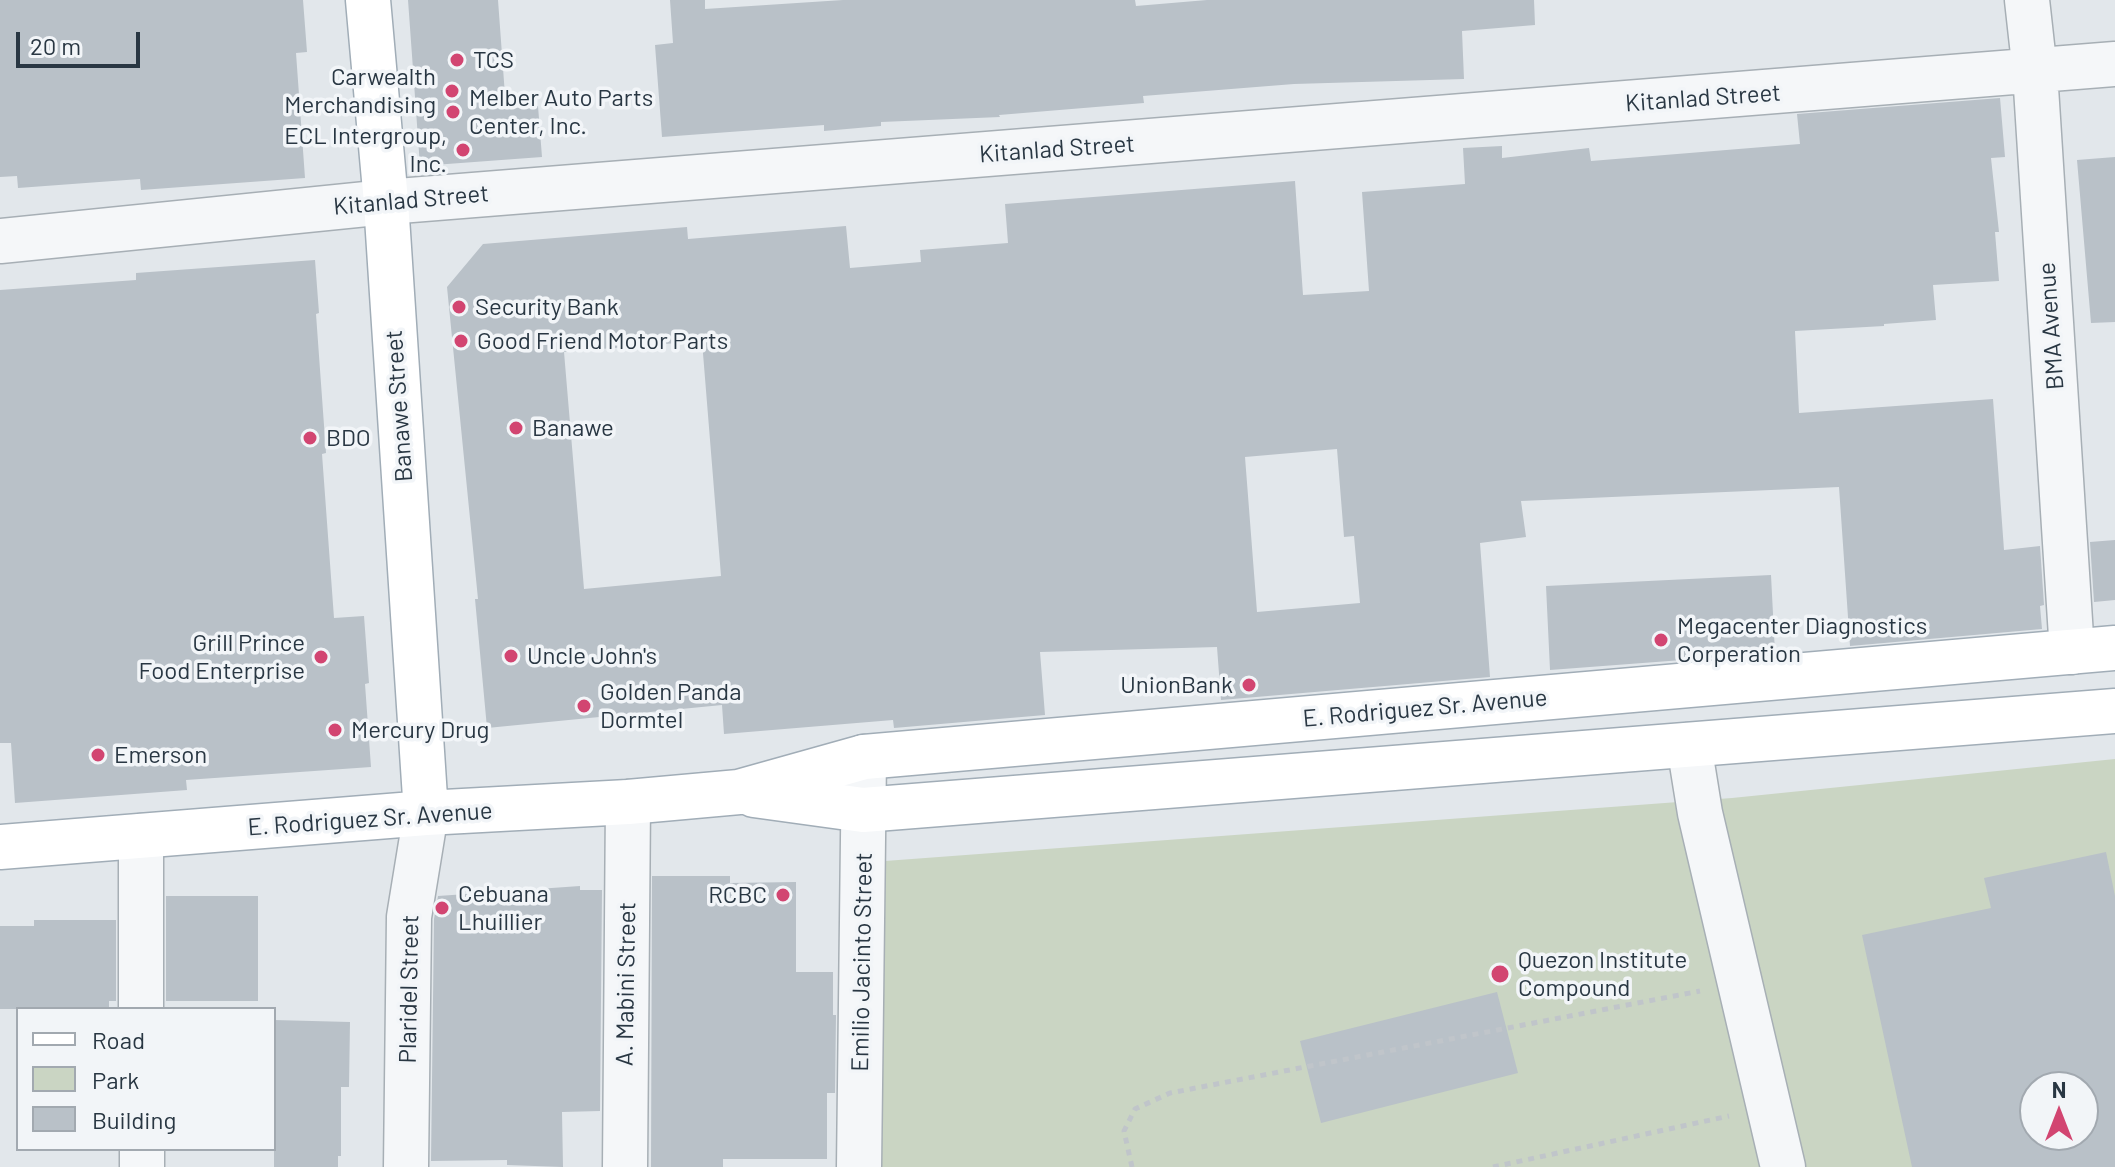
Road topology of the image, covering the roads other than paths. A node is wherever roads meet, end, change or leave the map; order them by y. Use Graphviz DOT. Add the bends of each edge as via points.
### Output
graph roads {
  1 [pos="368,0"];
  2 [pos="2027,0"];
  3 [pos="2115,64"];
  4 [pos="2035,72"];
  5 [pos="386,202"];
  6 [pos="0,241"];
  7 [pos="2115,648"];
  8 [pos="2072,652"];
  9 [pos="2115,711"];
  10 [pos="1689,745"];
  11 [pos="864,757"];
  12 [pos="739,792"];
  13 [pos="628,802"];
  14 [pos="863,810"];
  15 [pos="426,813"];
  16 [pos="141,836"];
  17 [pos="0,847"];
  18 [pos="141,1007"];
  19 [pos="406,1167"];
  20 [pos="625,1167"];
  21 [pos="859,1167"];
  22 [pos="1783,1167"];
  1 -- 5 [label="main road, Banawe Street"];
  2 -- 4 [label="street, BMA Avenue"];
  3 -- 4 [label="street, Kitanlad Street"];
  4 -- 5 [label="street, Kitanlad Street"];
  4 -- 8 [label="street, BMA Avenue"];
  5 -- 6 [label="street, Kitanlad Street"];
  5 -- 15 [label="main road, Banawe Street"];
  7 -- 8 [label="main road, E. Rodriguez Sr. Avenue"];
  8 -- 11 [label="main road, E. Rodriguez Sr. Avenue"];
  9 -- 10 [label="main road, E. Rodriguez Sr. Avenue"];
  10 -- 14 [label="main road, E. Rodriguez Sr. Avenue"];
  10 -- 22 [label="street" via="1700,813"];
  11 -- 12 [label="main road, E. Rodriguez Sr. Avenue"];
  11 -- 14 [label="street, Emilio Jacinto Street"];
  12 -- 13 [label="main road, E. Rodriguez Sr. Avenue"];
  12 -- 14 [label="main road, E. Rodriguez Sr. Avenue"];
  13 -- 15 [label="main road, E. Rodriguez Sr. Avenue"];
  13 -- 20 [label="street, A. Mabini Street"];
  14 -- 21 [label="street, Emilio Jacinto Street"];
  15 -- 16 [label="main road, E. Rodriguez Sr. Avenue"];
  15 -- 19 [label="street, Plaridel Street" via="409,917"];
  16 -- 17 [label="main road, E. Rodriguez Sr. Avenue"];
  16 -- 18 [label="street"];
}
